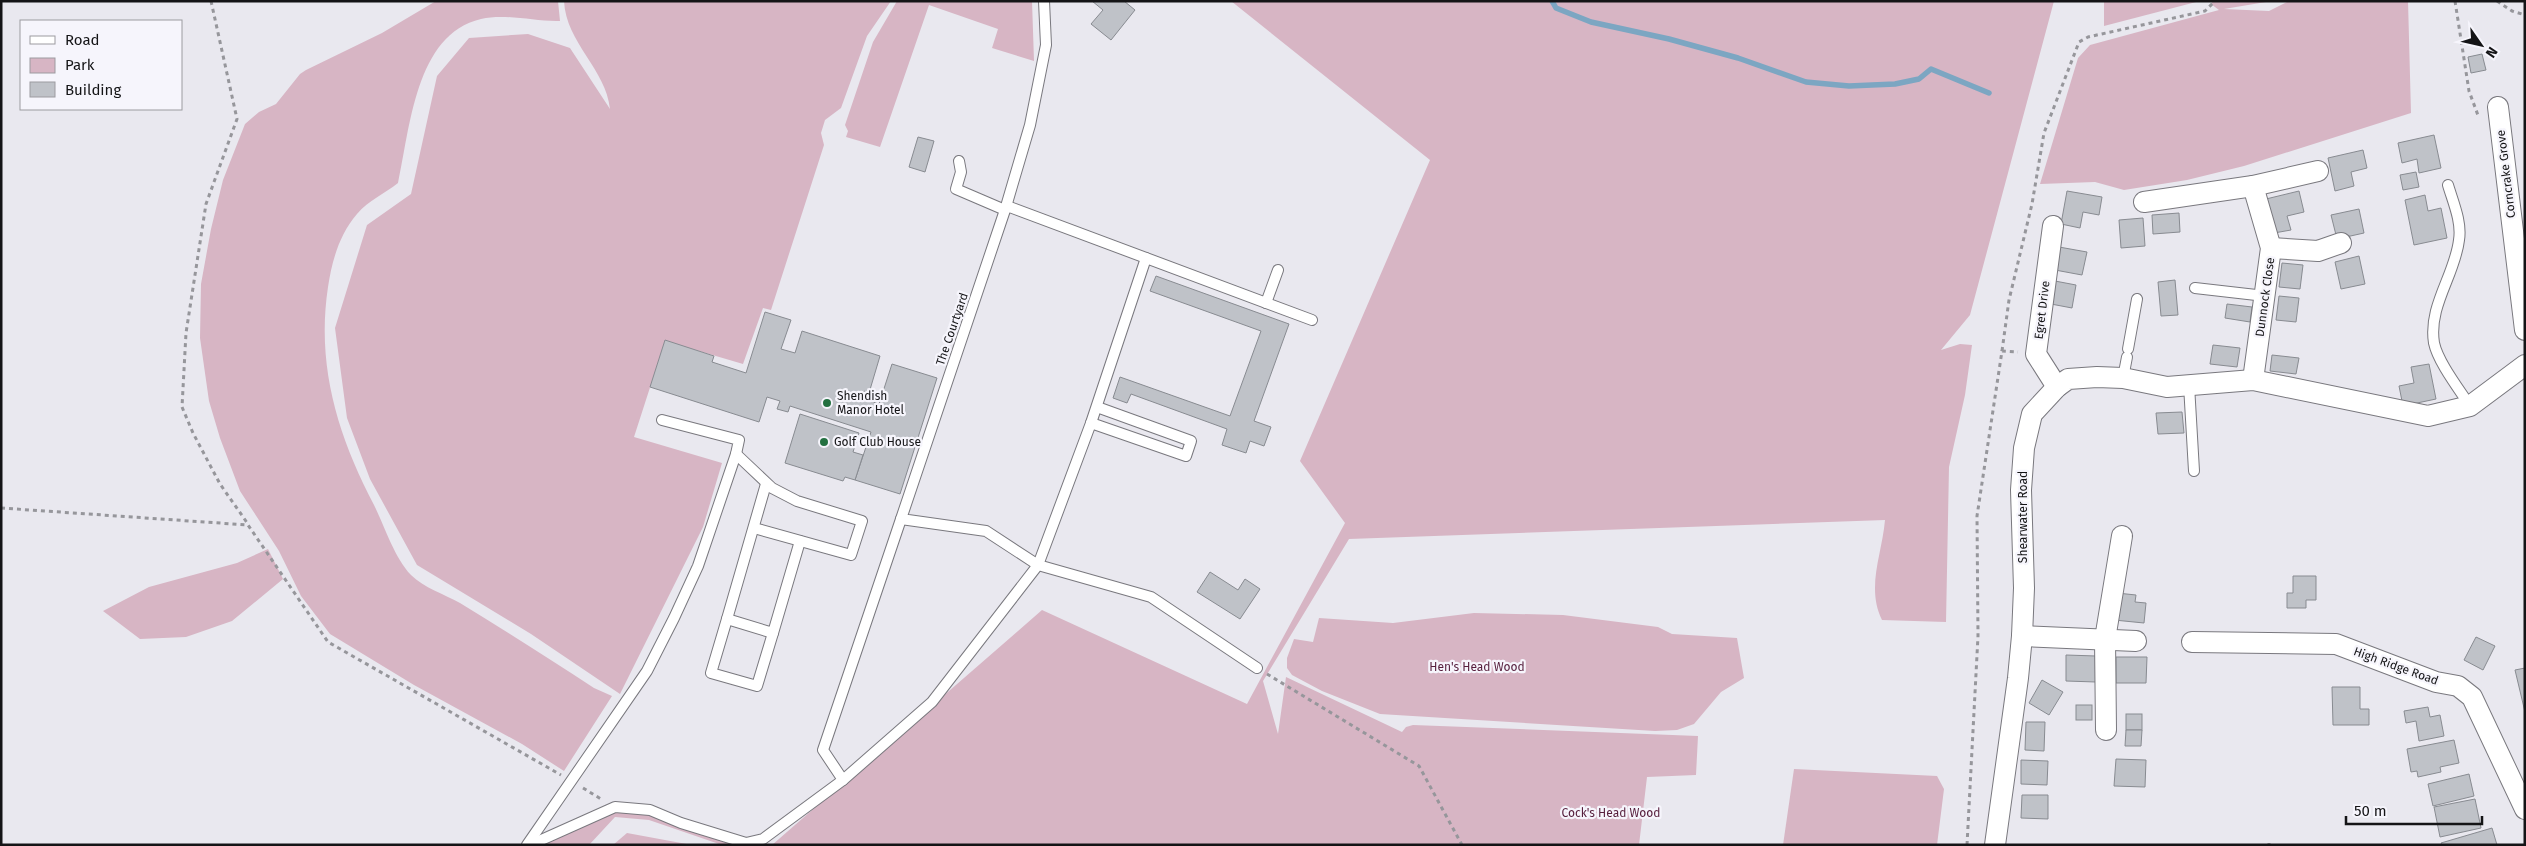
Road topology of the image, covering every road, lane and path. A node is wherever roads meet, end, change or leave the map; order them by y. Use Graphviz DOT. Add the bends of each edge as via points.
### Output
graph roads {
  1 [pos="212,1"];
  2 [pos="1044,1"];
  3 [pos="2214,1"];
  4 [pos="2455,1"];
  5 [pos="2497,1"];
  6 [pos="2525,15"];
  7 [pos="2498,107"];
  8 [pos="2482,124"];
  9 [pos="959,161"];
  10 [pos="2318,171"];
  11 [pos="2448,184"];
  12 [pos="2253,186"];
  13 [pos="2144,202"];
  14 [pos="1006,208"];
  15 [pos="2053,226"];
  16 [pos="2341,243"];
  17 [pos="2271,248"];
  18 [pos="1146,258"];
  19 [pos="1278,270"];
  20 [pos="2195,288"];
  21 [pos="2265,296"];
  22 [pos="2137,299"];
  23 [pos="1266,303"];
  24 [pos="1312,320"];
  25 [pos="2525,330"];
  26 [pos="2002,350"];
  27 [pos="2036,354"];
  28 [pos="2525,365"];
  29 [pos="2123,378"];
  30 [pos="2253,380"];
  31 [pos="2189,385"];
  32 [pos="2057,387"];
  33 [pos="2470,406"];
  34 [pos="1097,407"];
  35 [pos="662,420"];
  36 [pos="1091,424"];
  37 [pos="736,454"];
  38 [pos="2194,471"];
  39 [pos="766,484"];
  40 [pos="1,508"];
  41 [pos="901,519"];
  42 [pos="248,525"];
  43 [pos="754,528"];
  44 [pos="2122,536"];
  45 [pos="800,541"];
  46 [pos="1038,565"];
  47 [pos="727,619"];
  48 [pos="773,633"];
  49 [pos="2022,636"];
  50 [pos="2104,639"];
  51 [pos="2136,641"];
  52 [pos="2192,642"];
  53 [pos="1257,668"];
  54 [pos="2106,730"];
  55 [pos="843,780"];
  56 [pos="572,781"];
  57 [pos="615,807"];
  58 [pos="2525,809"];
  59 [pos="528,845"];
  60 [pos="1462,845"];
  61 [pos="1966,845"];
  62 [pos="1995,845"];
  1 -- 42 [label="path" via="237,119 206,204 186,333 182,407 220,484"];
  2 -- 14 [label="lane, The Courtyard" via="1046,45 1030,125"];
  3 -- 26 [label="path" via="2205,11 2088,37 2079,42 2044,133 2032,204 2009,300"];
  4 -- 8 [label="path" via="2468,91"];
  5 -- 6 [label="path"];
  7 -- 25 [label="street, Corncrake Grove"];
  9 -- 14 [label="lane" via="961,172 956,189"];
  10 -- 12 [label="street"];
  11 -- 33 [label="lane" via="2459,239 2437,305 2434,342"];
  12 -- 13 [label="street"];
  12 -- 17 [label="street, Dunnock Close"];
  14 -- 18 [label="lane"];
  14 -- 41 [label="lane, The Courtyard"];
  15 -- 27 [label="street, Egret Drive"];
  16 -- 17 [label="street" via="2318,251"];
  17 -- 21 [label="street, Dunnock Close"];
  18 -- 23 [label="lane"];
  18 -- 34 [label="lane"];
  19 -- 23 [label="lane"];
  20 -- 21 [label="lane"];
  21 -- 30 [label="street, Dunnock Close"];
  22 -- 29 [label="lane"];
  23 -- 24 [label="lane"];
  26 -- 27 [label="path"];
  26 -- 61 [label="path" via="1978,516 1978,636"];
  27 -- 32 [label="street, Egret Drive"];
  28 -- 33 [label="street, Shearwater Road"];
  29 -- 31 [label="street, Shearwater Road" via="2167,387"];
  29 -- 32 [label="street, Shearwater Road" via="2068,379"];
  30 -- 31 [label="street, Shearwater Road"];
  30 -- 33 [label="street, Shearwater Road" via="2428,416"];
  31 -- 38 [label="lane"];
  32 -- 49 [label="street, Shearwater Road" via="2032,414 2024,448 2020,490 2024,588"];
  34 -- 36 [label="lane"];
  34 -- 36 [label="lane" via="1191,441 1186,456"];
  35 -- 37 [label="lane" via="739,440"];
  36 -- 46 [label="lane"];
  37 -- 39 [label="lane"];
  37 -- 56 [label="lane" via="698,566 674,618 647,671"];
  39 -- 43 [label="lane"];
  39 -- 45 [label="lane" via="797,501 862,521 851,555"];
  40 -- 42 [label="path"];
  41 -- 46 [label="lane" via="986,531"];
  41 -- 55 [label="lane, The Courtyard" via="823,750"];
  42 -- 56 [label="path" via="328,642"];
  43 -- 45 [label="lane"];
  43 -- 47 [label="lane"];
  44 -- 50 [label="street"];
  45 -- 48 [label="lane"];
  46 -- 53 [label="lane" via="1150,597"];
  46 -- 55 [label="lane" via="932,702"];
  47 -- 48 [label="lane"];
  47 -- 48 [label="lane" via="711,673 757,686"];
  49 -- 50 [label="street"];
  49 -- 62 [label="street, Shearwater Road"];
  50 -- 51 [label="street"];
  50 -- 54 [label="street"];
  52 -- 58 [label="street, High Ridge Road" via="2336,644 2436,682 2458,686 2472,696"];
  53 -- 60 [label="path" via="1419,766"];
  55 -- 57 [label="lane" via="763,839 746,843 650,810"];
  56 -- 57 [label="path"];
  56 -- 59 [label="lane"];
  57 -- 59 [label="lane"];
}
